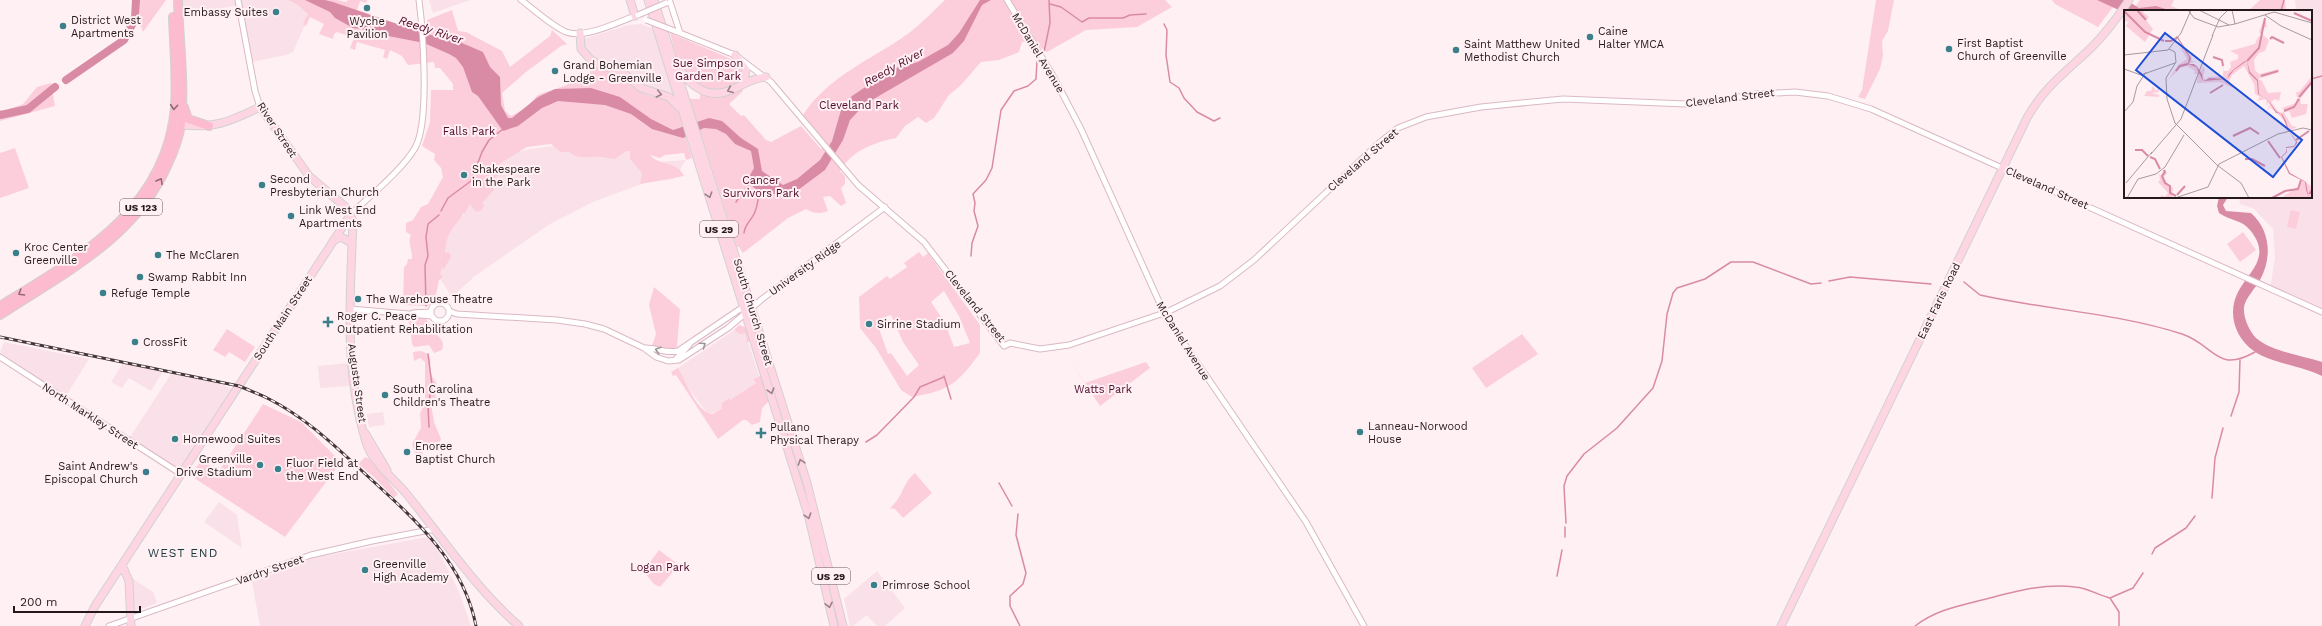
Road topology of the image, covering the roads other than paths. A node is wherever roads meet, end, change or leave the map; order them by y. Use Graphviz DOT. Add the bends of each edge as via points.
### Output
graph roads {
  1 [pos="172,0"];
  2 [pos="178,0"];
  3 [pos="238,0"];
  4 [pos="419,0"];
  5 [pos="521,0"];
  6 [pos="630,0"];
  7 [pos="648,0"];
  8 [pos="654,0"];
  9 [pos="1007,0"];
  10 [pos="2130,0"];
  11 [pos="670,2"];
  12 [pos="636,16"];
  13 [pos="678,32"];
  14 [pos="580,33"];
  15 [pos="177,46"];
  16 [pos="670,48"];
  17 [pos="735,55"];
  18 [pos="766,77"];
  19 [pos="744,82"];
  20 [pos="182,98"];
  21 [pos="260,107"];
  22 [pos="686,117"];
  23 [pos="176,124"];
  24 [pos="209,126"];
  25 [pos="696,144"];
  26 [pos="2004,169"];
  27 [pos="885,207"];
  28 [pos="351,214"];
  29 [pos="333,242"];
  30 [pos="352,243"];
  31 [pos="752,305"];
  32 [pos="0,306"];
  33 [pos="350,309"];
  34 [pos="745,310"];
  35 [pos="449,311"];
  36 [pos="2322,312"];
  37 [pos="431,314"];
  38 [pos="457,314"];
  39 [pos="1164,314"];
  40 [pos="0,315"];
  41 [pos="447,318"];
  42 [pos="690,344"];
  43 [pos="644,348"];
  44 [pos="0,357"];
  45 [pos="674,361"];
  46 [pos="181,474"];
  47 [pos="435,529"];
  48 [pos="122,565"];
  49 [pos="131,622"];
  50 [pos="85,626"];
  51 [pos="109,626"];
  52 [pos="519,626"];
  53 [pos="834,626"];
  54 [pos="843,626"];
  55 [pos="1364,626"];
  56 [pos="1781,626"];
  1 -- 15 [label="highway, US 123"];
  2 -- 15 [label="highway, US 123"];
  3 -- 21 [label="street, River Street" via="254,91"];
  4 -- 28 [label="street, South Main Street" via="423,122 415,148 401,166"];
  5 -- 14 [label="street" via="566,32"];
  6 -- 12 [label="main road"];
  7 -- 22 [label="main road, South Church Street / US 29"];
  8 -- 16 [label="main road, South Church Street / US 29"];
  9 -- 39 [label="street, McDaniel Avenue" via="1052,74 1081,129"];
  10 -- 26 [label="main road, East Faris Road" via="2118,18 2090,49 2043,92 2022,126"];
  11 -- 12 [label="street, bridge"];
  11 -- 13 [label="street"];
  12 -- 13 [label="street, Cleveland Street, bridge"];
  12 -- 14 [label="street" via="608,27"];
  13 -- 17 [label="street, Cleveland Street"];
  14 -- 22 [label="main road, one-way" via="582,49 590,59 621,71 644,90 669,97"];
  15 -- 20 [label="highway, US 123"];
  15 -- 23 [label="highway, US 123, one-way"];
  19 -- 16 [label="main road, one-way" via="723,93 699,89 685,77"];
  16 -- 22 [label="main road, South Church Street / US 29"];
  17 -- 18 [label="street, Cleveland Street"];
  17 -- 19 [label="main road" via="746,70"];
  18 -- 19 [label="main road"];
  18 -- 27 [label="street, Cleveland Street" via="858,185"];
  20 -- 23 [label="highway, US 123"];
  20 -- 24 [label="highway" via="188,118"];
  21 -- 24 [label="main road" via="230,121"];
  21 -- 28 [label="main road, River Street" via="309,176"];
  22 -- 25 [label="main road, South Church Street / US 29"];
  23 -- 24 [label="main road"];
  23 -- 32 [label="highway, US 123, one-way" via="159,168 146,191 122,221 91,247"];
  40 -- 23 [label="highway, US 123, one-way" via="82,263 108,243 123,227 152,194 162,178 176,147"];
  25 -- 31 [label="main road, South Church Street / US 29"];
  25 -- 34 [label="main road, South Church Street / US 29, one-way"];
  26 -- 36 [label="street, Cleveland Street"];
  26 -- 39 [label="street, Cleveland Street" via="1871,109 1828,96 1804,93 1757,94 1686,104 1576,98 1481,107 1426,117 1398,128 1234,277"];
  26 -- 56 [label="main road, East Faris Road"];
  27 -- 31 [label="street, University Ridge"];
  27 -- 39 [label="street, Cleveland Street" via="924,242 1004,346 1010,343 1034,349 1058,348"];
  28 -- 29 [label="main road, South Main Street"];
  28 -- 30 [label="main road, Augusta Street"];
  29 -- 30 [label="main road" via="341,237"];
  29 -- 46 [label="main road, South Main Street"];
  30 -- 33 [label="main road, Augusta Street"];
  31 -- 34 [label="street, University Ridge"];
  54 -- 31 [label="main road, South Church Street / US 29, one-way" via="807,483"];
  33 -- 37 [label="street"];
  33 -- 47 [label="main road, Augusta Street" via="354,374 365,432 388,473"];
  34 -- 42 [label="street, University Ridge"];
  45 -- 34 [label="street, University Ridge, one-way" via="693,352"];
  34 -- 53 [label="main road, South Church Street / US 29, one-way" via="809,518"];
  35 -- 37 [label="street" via="446,305 441,303 434,306"];
  35 -- 38 [label="street, University Ridge"];
  35 -- 41 [label="street"];
  37 -- 41 [label="street" via="439,321"];
  38 -- 41 [label="street, University Ridge"];
  38 -- 43 [label="street, University Ridge" via="585,324 604,329"];
  39 -- 55 [label="street, McDaniel Avenue" via="1306,522"];
  42 -- 43 [label="street, University Ridge, one-way" via="672,352"];
  42 -- 45 [label="street"];
  43 -- 45 [label="street, University Ridge" via="656,357"];
  44 -- 46 [label="street, North Markley Street"];
  46 -- 48 [label="main road, South Main Street"];
  47 -- 49 [label="street, Vardry Street" via="316,554"];
  47 -- 52 [label="main road, Augusta Street" via="477,582"];
  48 -- 49 [label="main road" via="129,581"];
  48 -- 50 [label="main road, South Main Street"];
  49 -- 51 [label="street, Vardry Street"];
}
